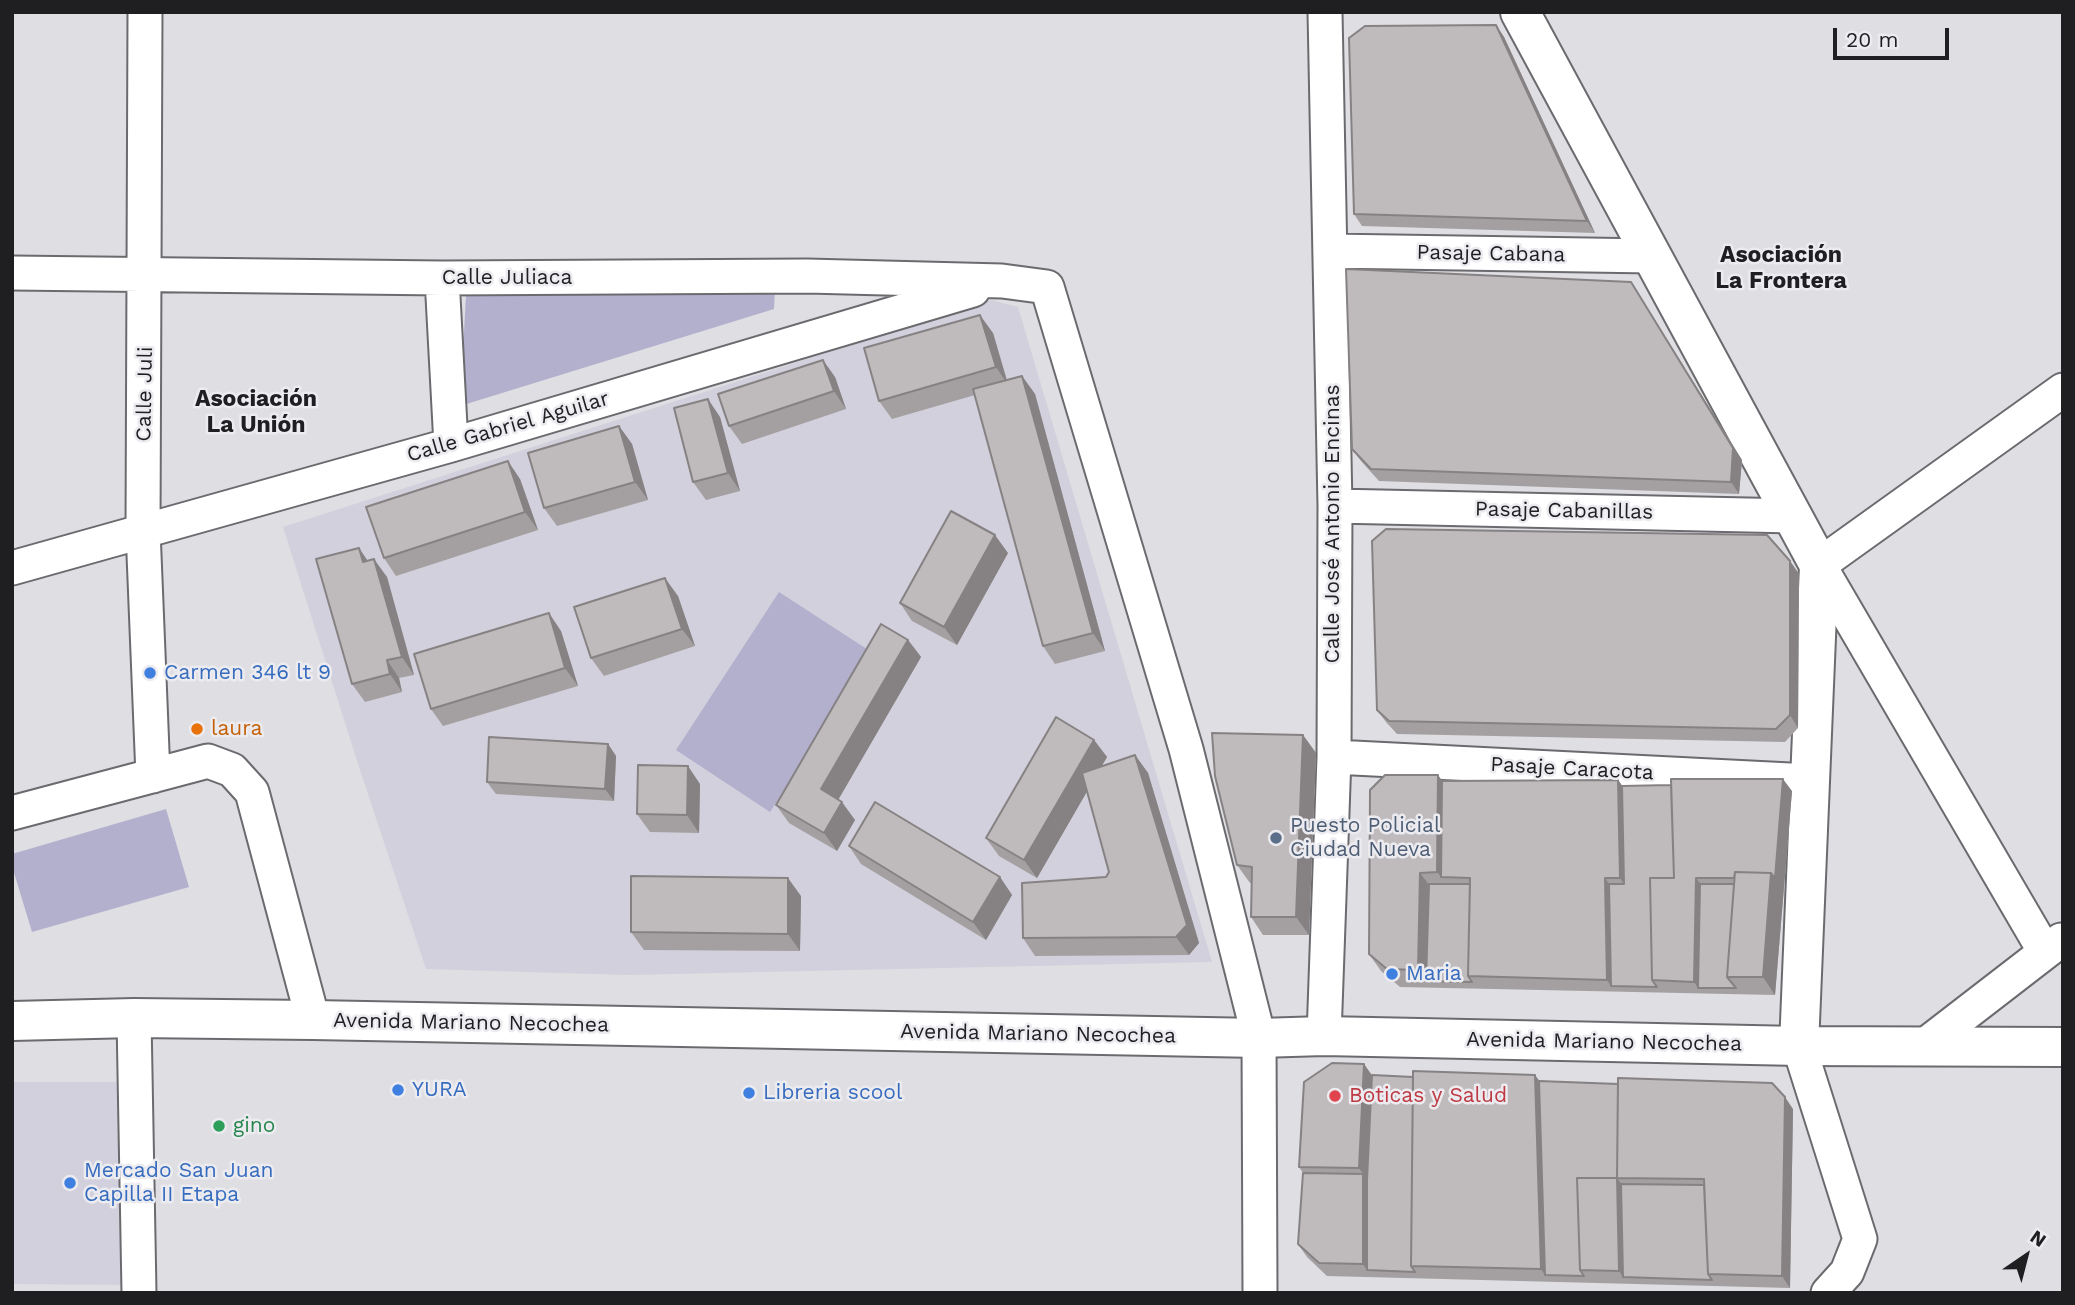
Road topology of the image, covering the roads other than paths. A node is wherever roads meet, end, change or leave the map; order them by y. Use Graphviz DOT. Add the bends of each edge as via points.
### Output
graph roads {
  1 [pos="145,12"];
  2 [pos="1325,12"];
  3 [pos="1520,12"];
  4 [pos="1330,251"];
  5 [pos="1652,256"];
  6 [pos="12,273"];
  7 [pos="146,273"];
  8 [pos="442,278"];
  9 [pos="1002,281"];
  10 [pos="2063,390"];
  11 [pos="451,445"];
  12 [pos="1335,506"];
  13 [pos="1794,516"];
  14 [pos="144,530"];
  15 [pos="1819,565"];
  16 [pos="12,568"];
  17 [pos="1334,757"];
  18 [pos="153,776"];
  19 [pos="1810,781"];
  20 [pos="12,813"];
  21 [pos="2054,945"];
  22 [pos="134,1018"];
  23 [pos="313,1020"];
  24 [pos="12,1021"];
  25 [pos="1324,1036"];
  26 [pos="1259,1038"];
  27 [pos="1925,1045"];
  28 [pos="1798,1046"];
  29 [pos="2063,1047"];
  30 [pos="139,1293"];
  31 [pos="1260,1293"];
  32 [pos="1828,1293"];
  1 -- 7 [label="street, Calle Juli"];
  2 -- 4 [label="street, Calle José Antonio Encinas"];
  3 -- 5 [label="main road"];
  4 -- 5 [label="street, Pasaje Cabana"];
  4 -- 12 [label="street, Calle José Antonio Encinas"];
  5 -- 13 [label="main road"];
  6 -- 7 [label="street, Calle Juliaca"];
  7 -- 8 [label="street, Calle Juliaca"];
  7 -- 14 [label="street, Calle Juli"];
  8 -- 9 [label="street, Calle Juliaca" via="807,276"];
  8 -- 11 [label="street"];
  9 -- 11 [label="street, Calle Gabriel Aguilar"];
  9 -- 26 [label="street, Calle Juliaca" via="1047,287 1186,749"];
  10 -- 15 [label="street"];
  11 -- 14 [label="street, Calle Gabriel Aguilar"];
  12 -- 13 [label="street, Pasaje Cabanillas"];
  12 -- 17 [label="street, Calle José Antonio Encinas"];
  13 -- 15 [label="main road"];
  14 -- 16 [label="street, Calle Gabriel Aguilar"];
  14 -- 18 [label="street, Calle Juli"];
  15 -- 19 [label="main road"];
  15 -- 21 [label="street"];
  17 -- 19 [label="street, Pasaje Caracota"];
  17 -- 25 [label="street, Calle José Antonio Encinas"];
  18 -- 20 [label="street"];
  18 -- 23 [label="street" via="208,761 232,770 252,792"];
  19 -- 28 [label="main road"];
  21 -- 27 [label="street"];
  22 -- 23 [label="main road, Avenida Mariano Necochea"];
  22 -- 24 [label="main road, Avenida Mariano Necochea"];
  22 -- 30 [label="street"];
  23 -- 26 [label="main road, Avenida Mariano Necochea"];
  25 -- 26 [label="main road, Avenida Mariano Necochea"];
  25 -- 28 [label="main road, Avenida Mariano Necochea"];
  26 -- 31 [label="street"];
  27 -- 28 [label="main road, Avenida Mariano Necochea"];
  27 -- 29 [label="main road, Avenida Mariano Necochea"];
  28 -- 32 [label="street" via="1860,1239 1847,1272"];
}
